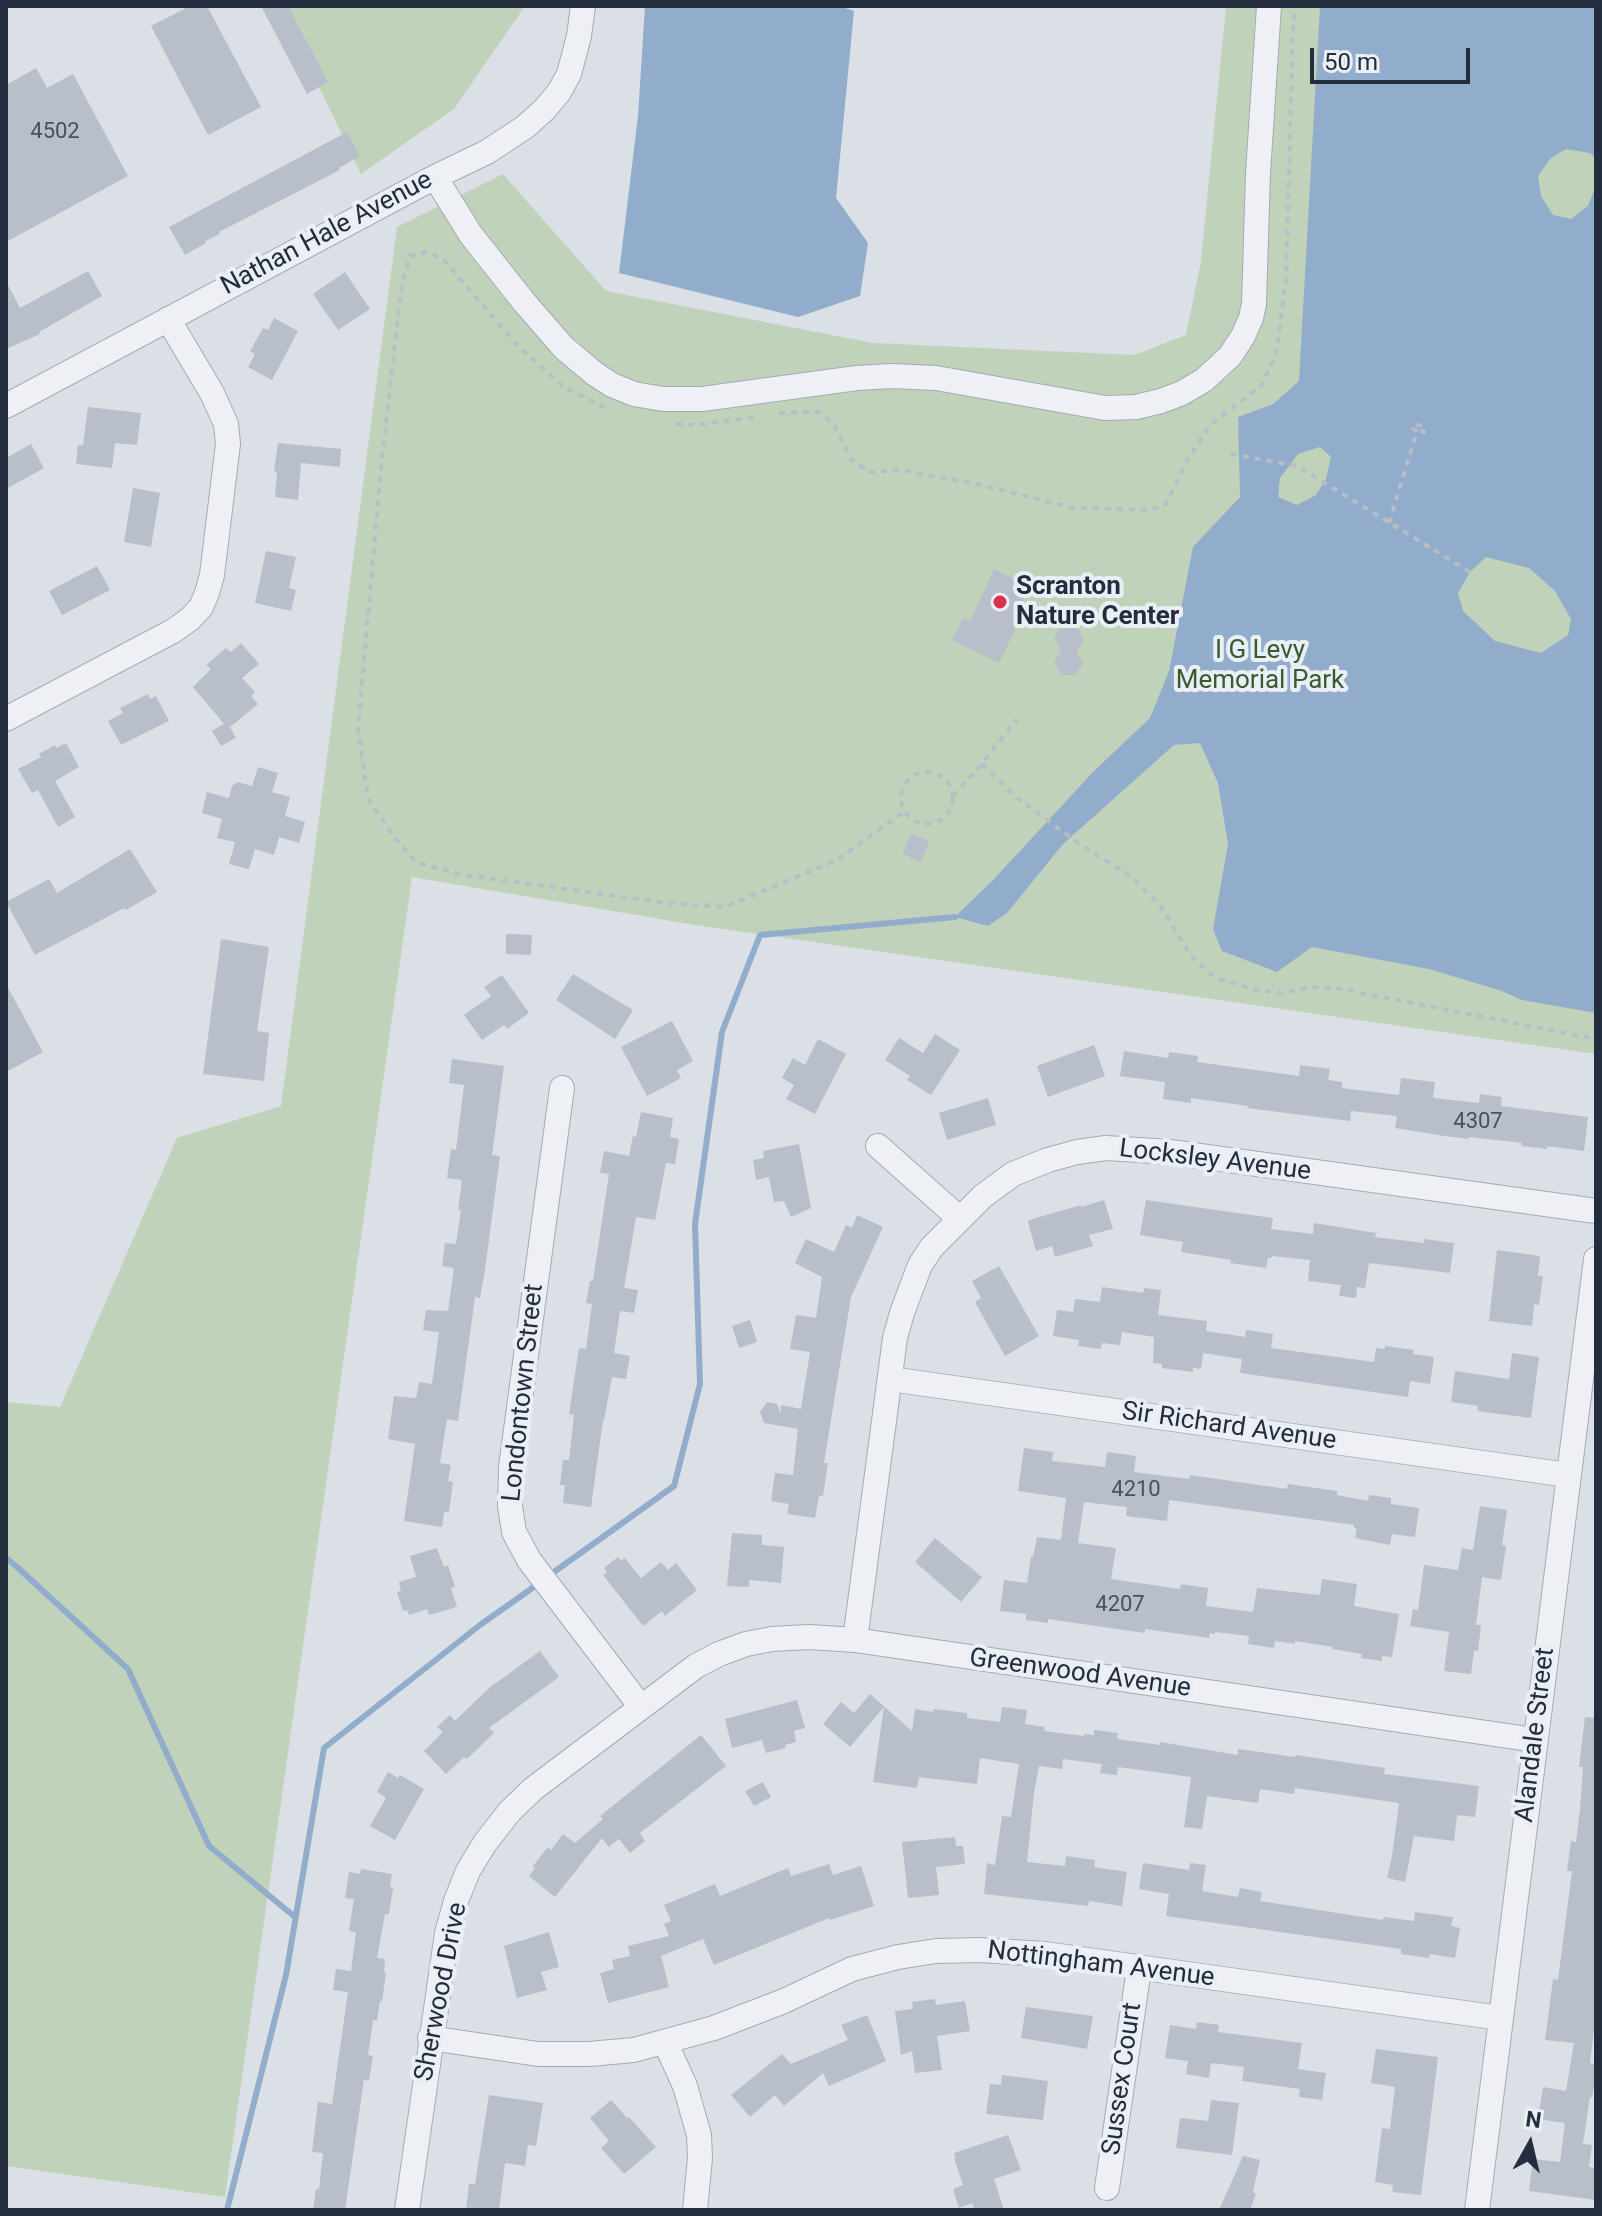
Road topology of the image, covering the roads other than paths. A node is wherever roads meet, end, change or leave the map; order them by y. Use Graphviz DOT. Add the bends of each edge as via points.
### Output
graph roads {
  1 [pos="583,6"];
  2 [pos="1269,6"];
  3 [pos="435,177"];
  4 [pos="168,319"];
  5 [pos="6,406"];
  6 [pos="6,719"];
  7 [pos="562,1088"];
  8 [pos="878,1146"];
  9 [pos="1596,1211"];
  10 [pos="959,1218"];
  11 [pos="1596,1259"];
  12 [pos="890,1379"];
  13 [pos="1568,1475"];
  14 [pos="855,1640"];
  15 [pos="641,1707"];
  16 [pos="1535,1740"];
  17 [pos="1139,1969"];
  18 [pos="1500,2018"];
  19 [pos="430,2038"];
  20 [pos="665,2042"];
  21 [pos="1107,2188"];
  22 [pos="407,2210"];
  23 [pos="695,2210"];
  24 [pos="1477,2210"];
  1 -- 3 [label="street, Nathan Hale Avenue" via="569,74 545,109 487,152"];
  2 -- 3 [label="street" via="1251,318 1230,356 1204,380 1136,407 1105,408 936,378 891,376 702,399 634,394 595,374 564,348 471,235"];
  3 -- 4 [label="street, Nathan Hale Avenue"];
  4 -- 5 [label="street, Nathan Hale Avenue"];
  4 -- 6 [label="street" via="226,424 228,444 207,593 195,613 173,631"];
  7 -- 15 [label="street, Londontown Street" via="510,1506 514,1532 529,1560"];
  8 -- 10 [label="street"];
  9 -- 10 [label="street, Locksley Avenue" via="1171,1152 1106,1148 1048,1160 1013,1174"];
  10 -- 12 [label="street, Locksley Avenue" via="920,1265 895,1338"];
  11 -- 13 [label="street, Alandale Street"];
  12 -- 13 [label="street, Sir Richard Avenue"];
  12 -- 14 [label="street, Locksley Avenue"];
  13 -- 16 [label="street, Alandale Street"];
  14 -- 15 [label="street, Greenwood Avenue" via="809,1637 746,1644 696,1666"];
  14 -- 16 [label="street, Greenwood Avenue"];
  15 -- 19 [label="street, Sherwood Drive" via="533,1789 485,1843 456,1901"];
  16 -- 18 [label="street, Alandale Street"];
  17 -- 18 [label="street, Nottingham Avenue"];
  17 -- 20 [label="street, Nottingham Avenue" via="1045,1954 936,1951 852,1969 784,2001"];
  17 -- 21 [label="street, Sussex Court"];
  18 -- 24 [label="street, Alandale Street"];
  19 -- 20 [label="street, Nottingham Avenue" via="538,2054 634,2050"];
  19 -- 22 [label="street, Sherwood Drive"];
  20 -- 23 [label="street" via="699,2135"];
}
